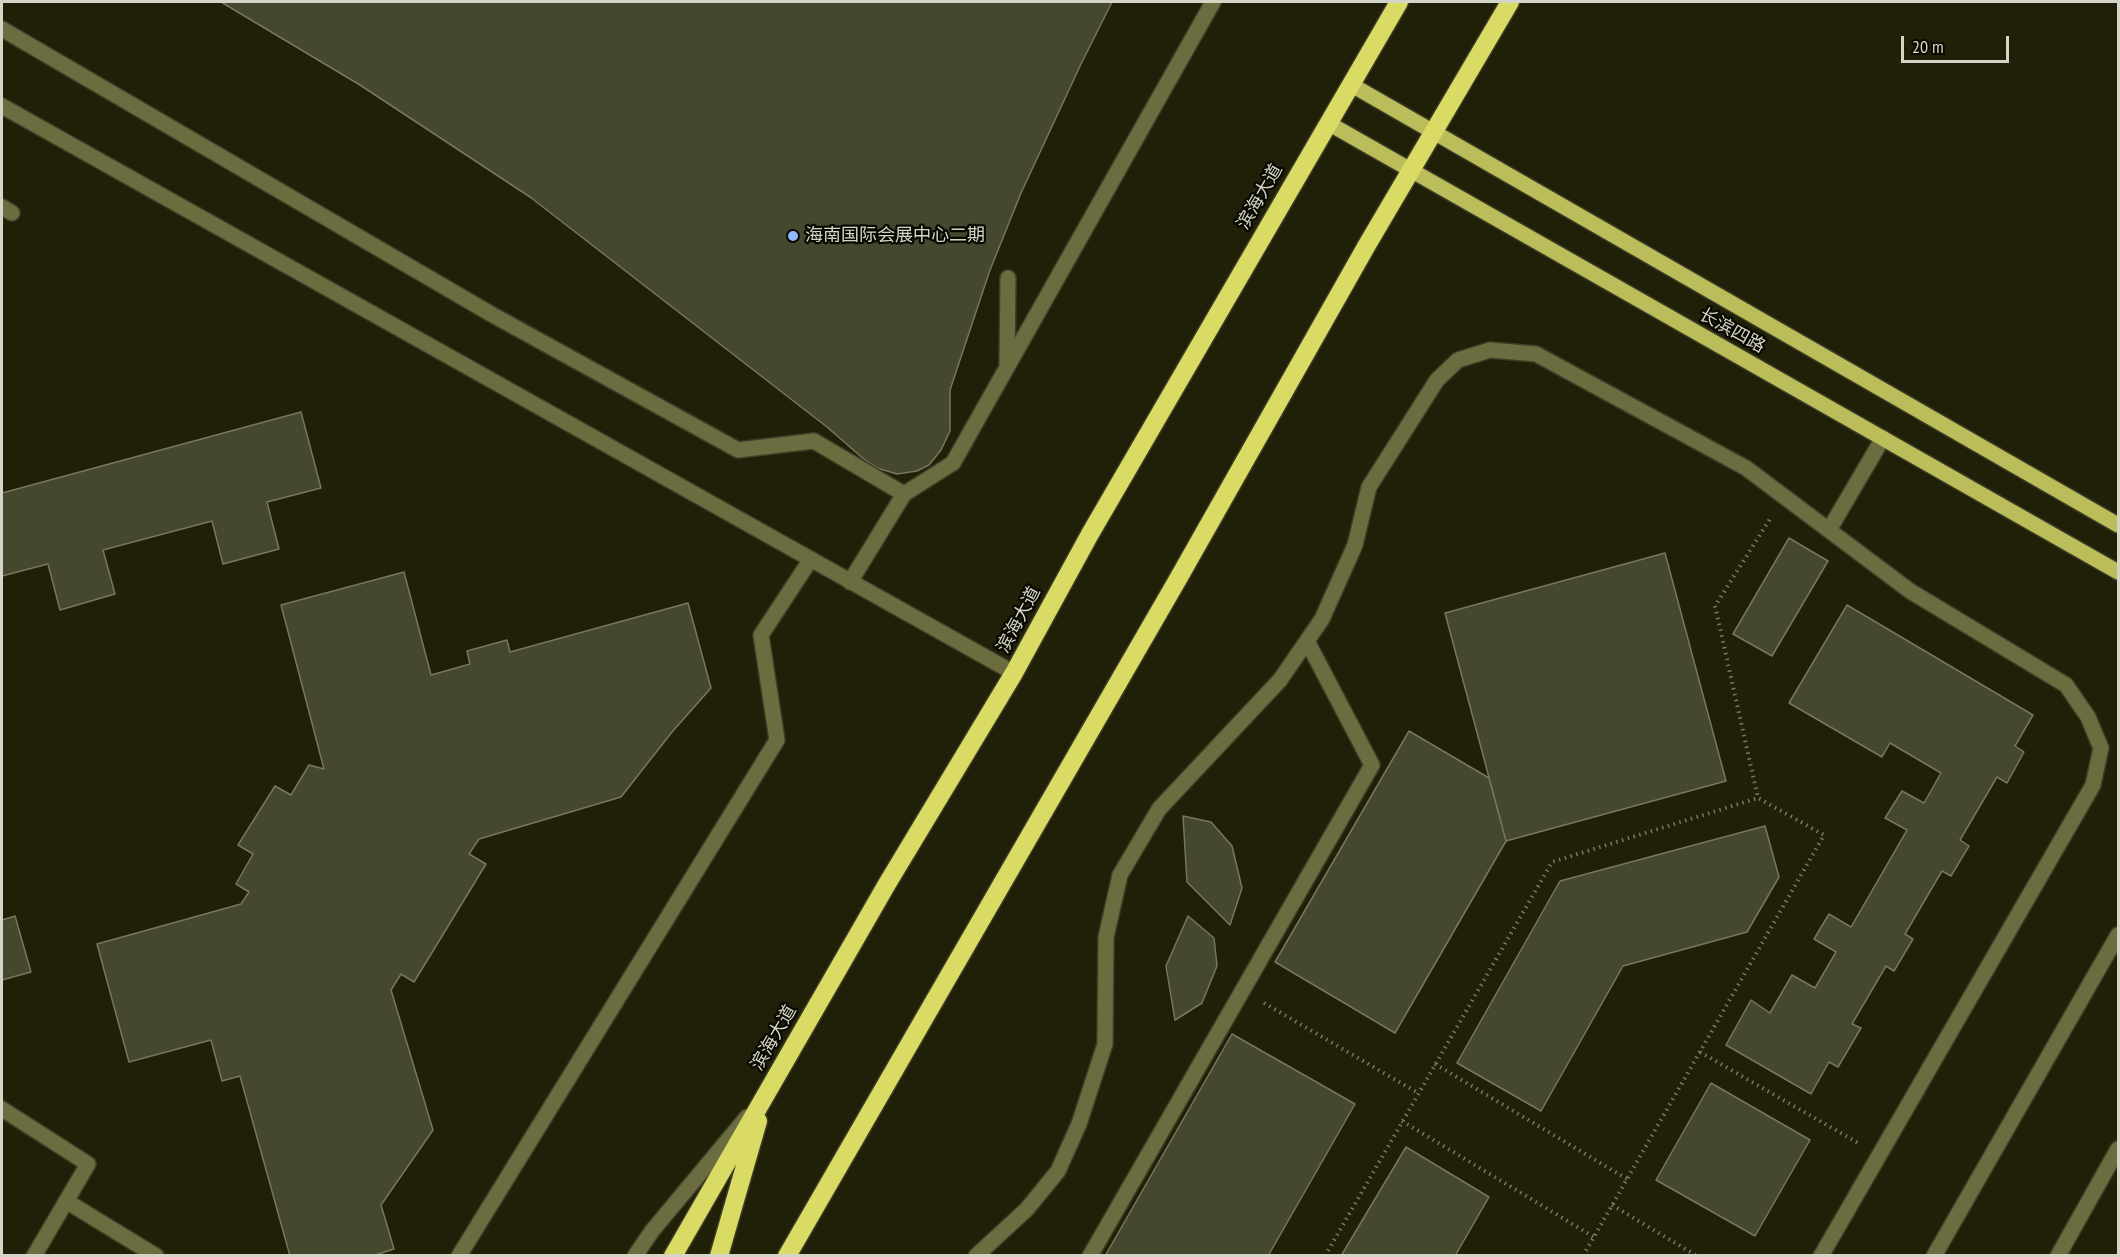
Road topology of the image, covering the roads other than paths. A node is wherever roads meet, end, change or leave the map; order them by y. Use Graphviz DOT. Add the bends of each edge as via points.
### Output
graph roads {
  1 [pos="1213,2"];
  2 [pos="1399,2"];
  3 [pos="1510,2"];
  4 [pos="2,29"];
  5 [pos="1350,84"];
  6 [pos="2,106"];
  7 [pos="1328,123"];
  8 [pos="1434,131"];
  9 [pos="1411,171"];
  10 [pos="1008,278"];
  11 [pos="1007,366"];
  12 [pos="1883,438"];
  13 [pos="904,494"];
  14 [pos="2118,525"];
  15 [pos="1829,530"];
  16 [pos="811,559"];
  17 [pos="2118,572"];
  18 [pos="850,582"];
  19 [pos="1307,640"];
  20 [pos="1014,673"];
  21 [pos="2118,935"];
  22 [pos="766,1094"];
  23 [pos="2,1109"];
  24 [pos="2118,1149"];
  25 [pos="66,1201"];
  26 [pos="34,1256"];
  27 [pos="156,1256"];
  28 [pos="459,1256"];
  29 [pos="635,1256"];
  30 [pos="673,1256"];
  31 [pos="719,1256"];
  32 [pos="787,1256"];
  33 [pos="976,1256"];
  34 [pos="1090,1256"];
  35 [pos="1821,1256"];
  36 [pos="1934,1256"];
  37 [pos="2058,1256"];
  1 -- 11 [label="street"];
  2 -- 5 [label="highway, 滨海大道"];
  3 -- 8 [label="highway"];
  4 -- 13 [label="street" via="491,314 738,450 814,441"];
  5 -- 7 [label="highway, 滨海大道"];
  5 -- 8 [label="main road, 长滨四路"];
  6 -- 16 [label="street"];
  7 -- 9 [label="main road, 长滨四路"];
  7 -- 20 [label="highway, 滨海大道" via="1095,524"];
  8 -- 9 [label="highway"];
  8 -- 14 [label="main road, 长滨四路"];
  9 -- 12 [label="main road, 长滨四路"];
  9 -- 32 [label="highway"];
  10 -- 11 [label="street"];
  11 -- 13 [label="street" via="953,463"];
  12 -- 15 [label="street"];
  12 -- 17 [label="main road, 长滨四路"];
  13 -- 18 [label="street"];
  15 -- 19 [label="street" via="1746,468 1536,354 1490,350 1458,360 1437,380 1418,409 1369,487 1355,545 1322,620"];
  15 -- 35 [label="street" via="1910,591 2066,685 2088,717 2101,748 2093,785"];
  16 -- 18 [label="street"];
  16 -- 28 [label="street" via="761,635 777,740"];
  18 -- 20 [label="street"];
  19 -- 33 [label="street" via="1281,680 1159,808 1120,875 1106,937 1105,1044 1079,1124 1058,1171 1027,1209"];
  19 -- 34 [label="street" via="1372,765"];
  20 -- 22 [label="highway, 滨海大道"];
  21 -- 36 [label="street"];
  22 -- 29 [label="street"];
  22 -- 30 [label="highway, 滨海大道"];
  22 -- 31 [label="highway"];
  23 -- 25 [label="street" via="88,1164"];
  24 -- 37 [label="street"];
  25 -- 26 [label="street"];
  25 -- 27 [label="street"];
}
